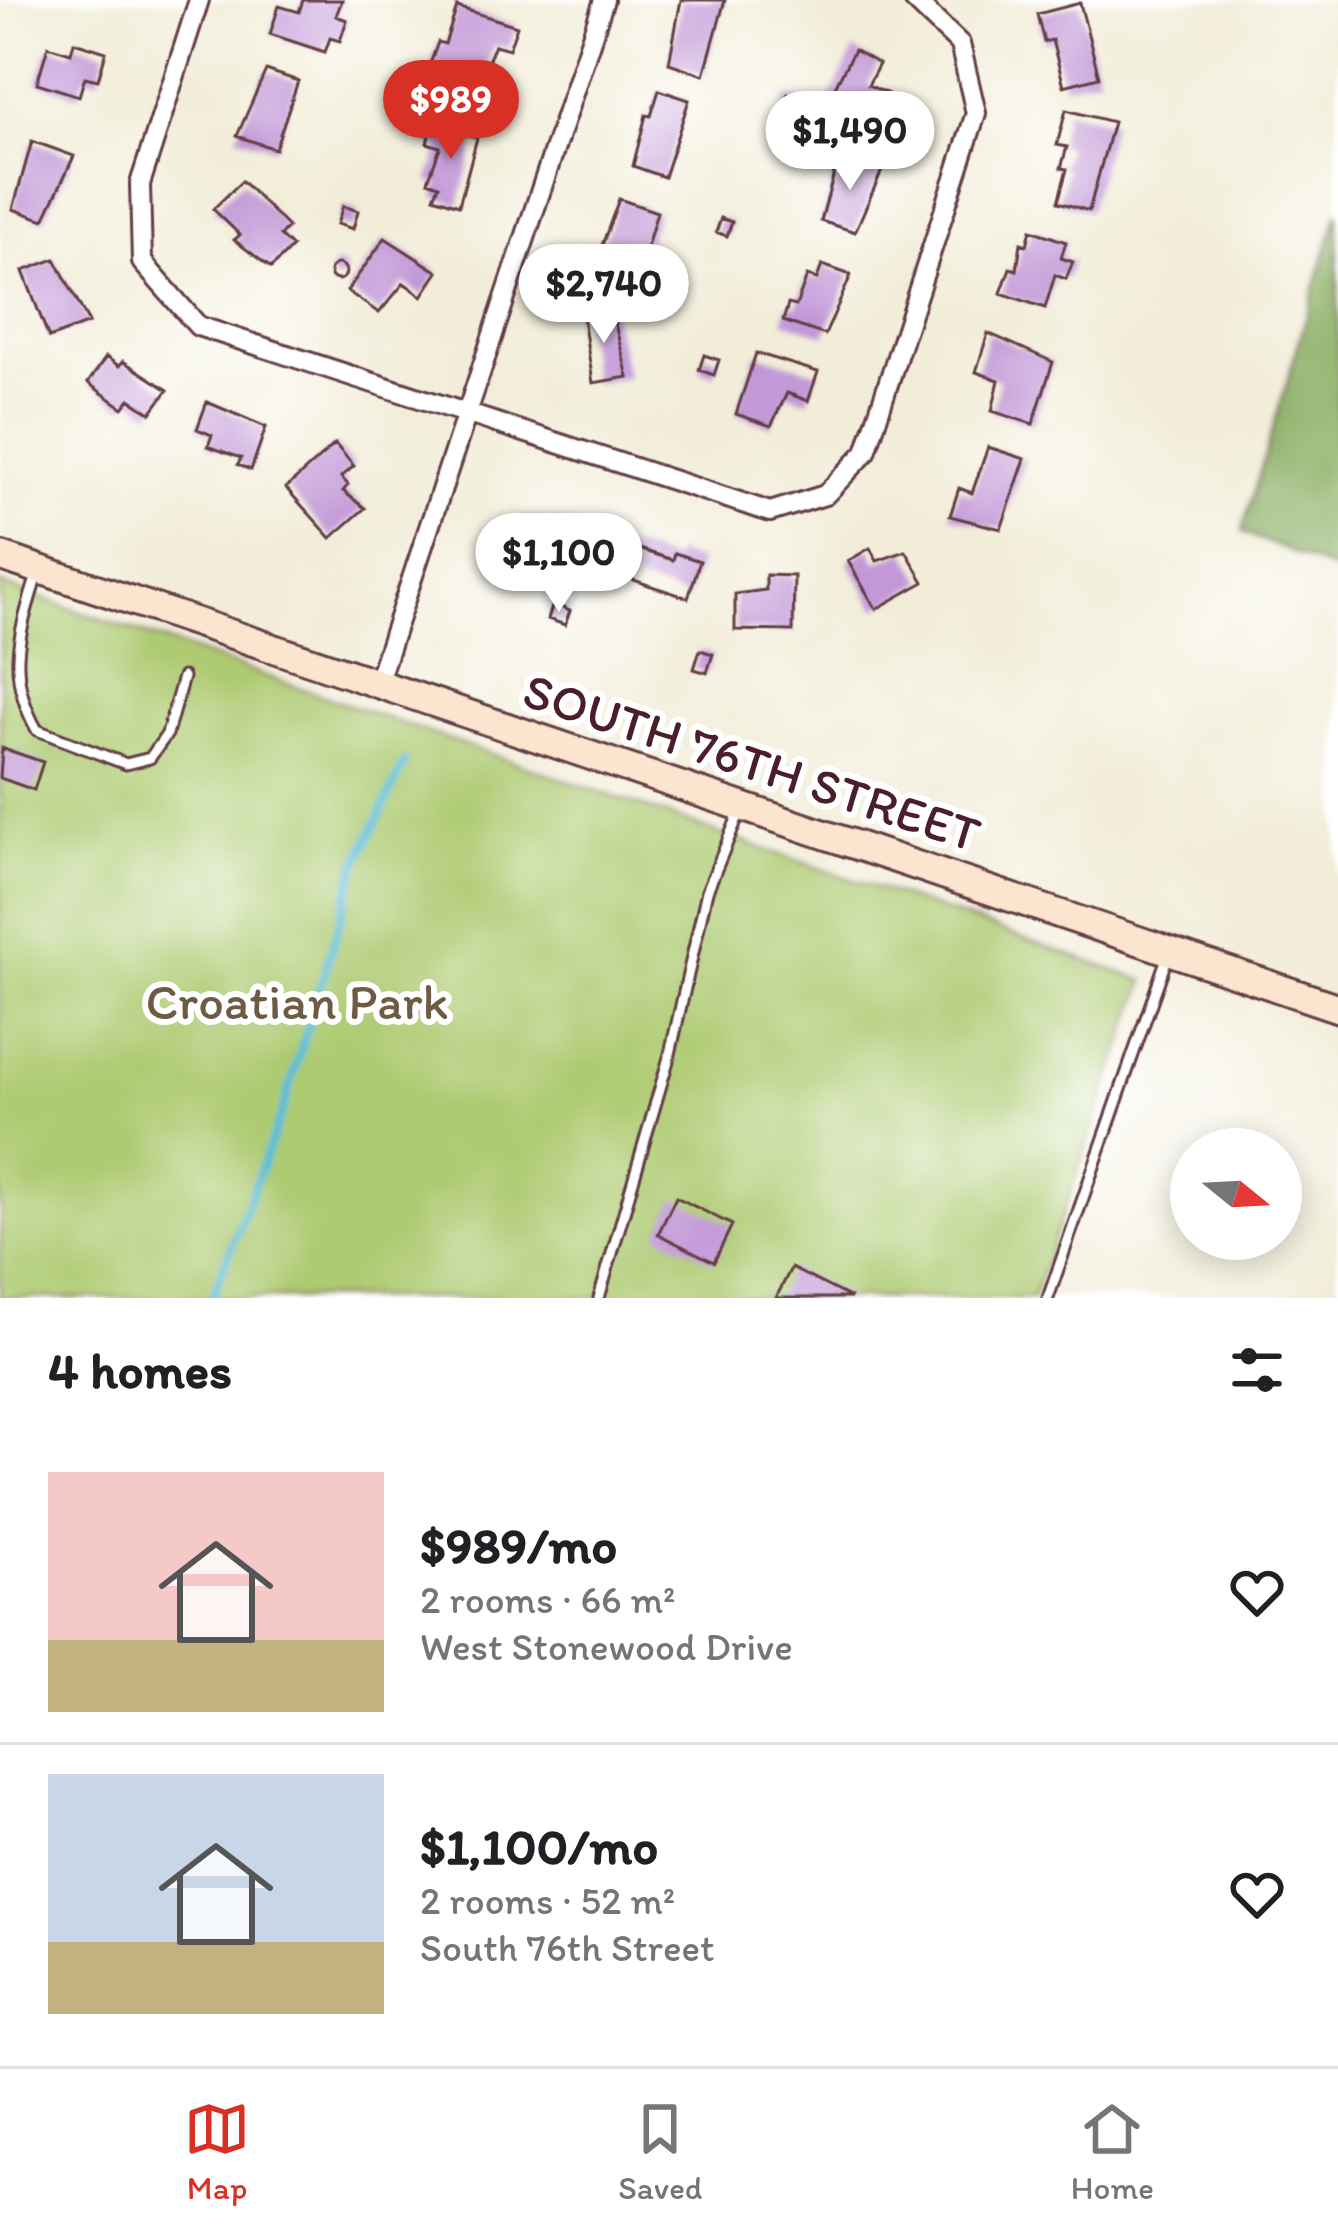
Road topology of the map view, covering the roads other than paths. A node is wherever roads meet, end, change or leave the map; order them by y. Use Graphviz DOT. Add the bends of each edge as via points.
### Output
graph roads {
  1 [pos="200,0"];
  2 [pos="604,0"];
  3 [pos="914,0"];
  4 [pos="467,413"];
  5 [pos="0,556"];
  6 [pos="38,569"];
  7 [pos="183,677"];
  8 [pos="376,687"];
  9 [pos="741,809"];
  10 [pos="1169,952"];
  11 [pos="1338,1008"];
  12 [pos="599,1298"];
  13 [pos="1048,1298"];
  1 -- 4 [label="street" via="140,184 142,262 198,326"];
  2 -- 4 [label="street"];
  3 -- 4 [label="street" via="961,44 976,113 866,452 825,494 770,512"];
  4 -- 8 [label="street"];
  5 -- 6 [label="main road, SOUTH 76TH STREET"];
  6 -- 7 [label="lane" via="15,668 37,730 126,764 150,758 167,734"];
  6 -- 8 [label="main road, SOUTH 76TH STREET"];
  8 -- 9 [label="main road, SOUTH 76TH STREET"];
  9 -- 10 [label="main road, SOUTH 76TH STREET"];
  9 -- 12 [label="lane" via="707,891 670,1054"];
  10 -- 11 [label="main road, SOUTH 76TH STREET"];
  10 -- 13 [label="lane"];
}
